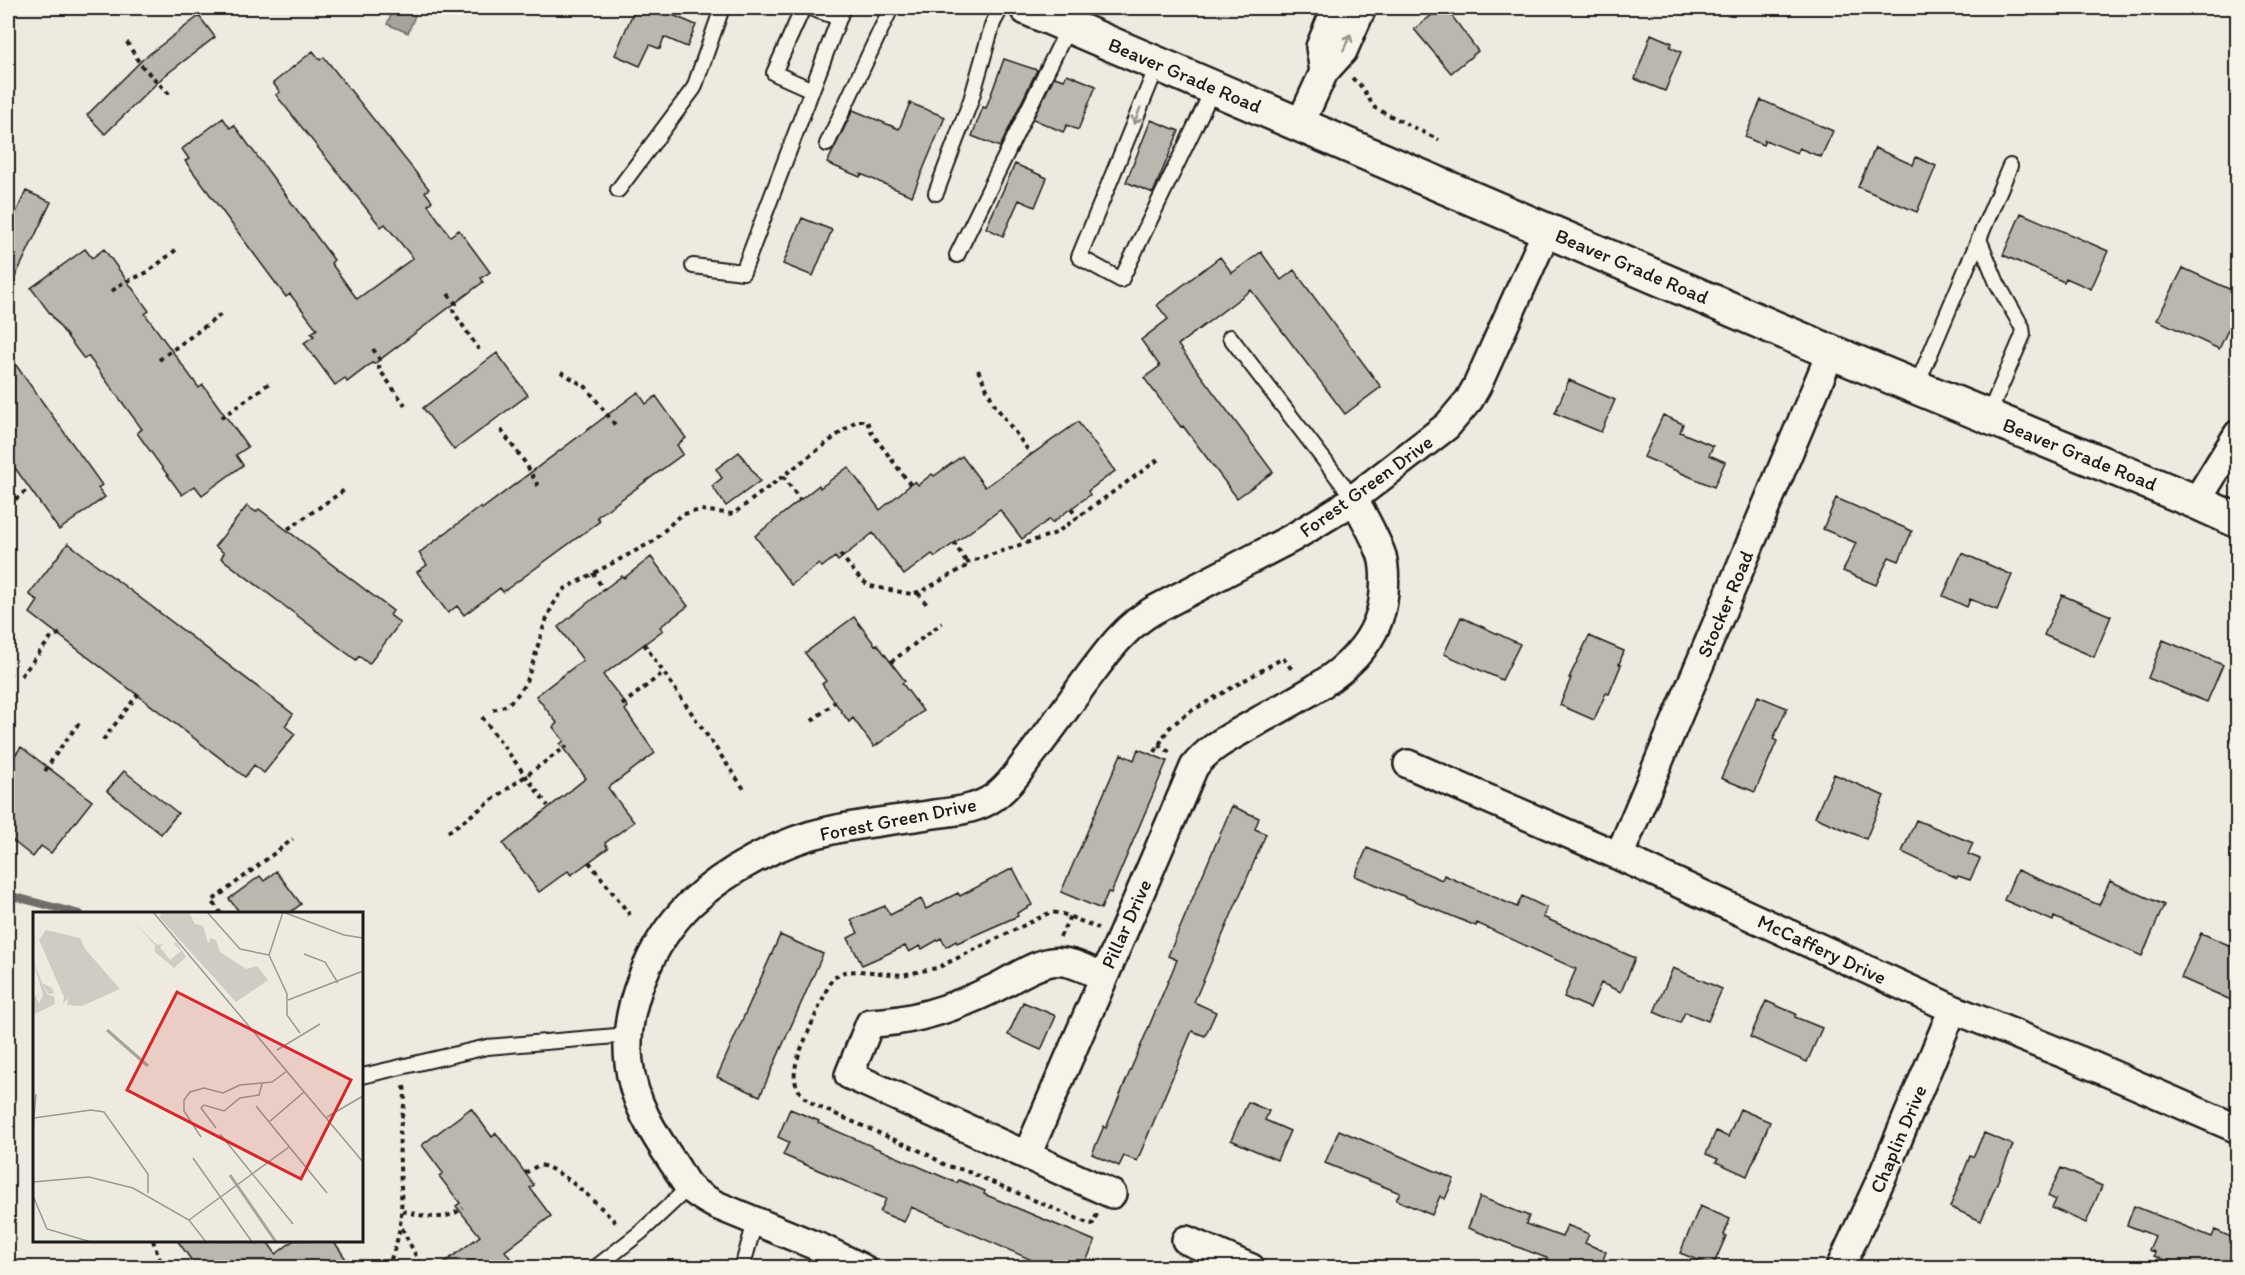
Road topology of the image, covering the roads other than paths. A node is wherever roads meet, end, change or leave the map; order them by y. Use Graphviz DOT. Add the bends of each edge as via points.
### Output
graph roads {
  1 [pos="722,8"];
  2 [pos="803,8"];
  3 [pos="810,8"];
  4 [pos="891,8"];
  5 [pos="1001,8"];
  6 [pos="1027,8"];
  7 [pos="1336,8"];
  8 [pos="1362,8"];
  9 [pos="841,13"];
  10 [pos="1069,26"];
  11 [pos="1159,62"];
  12 [pos="1324,72"];
  13 [pos="1214,87"];
  14 [pos="812,90"];
  15 [pos="1300,124"];
  16 [pos="827,144"];
  17 [pos="2010,166"];
  18 [pos="618,190"];
  19 [pos="936,193"];
  20 [pos="1547,230"];
  21 [pos="1979,239"];
  22 [pos="957,255"];
  23 [pos="693,266"];
  24 [pos="1230,337"];
  25 [pos="1832,352"];
  26 [pos="1916,387"];
  27 [pos="1988,416"];
  28 [pos="2238,434"];
  29 [pos="1354,499"];
  30 [pos="2196,502"];
  31 [pos="2238,521"];
  32 [pos="1408,764"];
  33 [pos="1619,856"];
  34 [pos="1104,977"];
  35 [pos="1953,1009"];
  36 [pos="628,1035"];
  37 [pos="363,1076"];
  38 [pos="2238,1129"];
  39 [pos="1027,1155"];
  40 [pos="689,1187"];
  41 [pos="1110,1193"];
  42 [pos="755,1222"];
  43 [pos="1186,1240"];
  44 [pos="595,1268"];
  45 [pos="742,1268"];
  46 [pos="862,1268"];
  47 [pos="1251,1268"];
  48 [pos="1840,1268"];
  1 -- 18 [label="lane" via="694,88"];
  2 -- 14 [label="lane" via="774,73"];
  3 -- 9 [label="lane"];
  4 -- 16 [label="lane"];
  5 -- 19 [label="lane"];
  6 -- 10 [label="main road, Beaver Grade Road"];
  7 -- 12 [label="street" via="1320,47"];
  12 -- 8 [label="street, one-way" via="1343,51"];
  9 -- 14 [label="lane"];
  10 -- 11 [label="main road, Beaver Grade Road"];
  10 -- 22 [label="lane"];
  11 -- 13 [label="main road, Beaver Grade Road"];
  11 -- 13 [label="lane, one-way" via="1079,257 1121,280"];
  12 -- 15 [label="street"];
  13 -- 15 [label="main road, Beaver Grade Road"];
  14 -- 23 [label="lane" via="743,273"];
  15 -- 20 [label="main road, Beaver Grade Road"];
  17 -- 21 [label="lane"];
  20 -- 25 [label="main road, Beaver Grade Road"];
  20 -- 29 [label="street, Forest Green Drive" via="1469,400 1436,436"];
  21 -- 26 [label="lane"];
  21 -- 27 [label="lane" via="2023,335"];
  24 -- 29 [label="lane"];
  25 -- 26 [label="main road, Beaver Grade Road"];
  25 -- 33 [label="street, Stocker Road"];
  26 -- 27 [label="main road, Beaver Grade Road"];
  27 -- 30 [label="main road, Beaver Grade Road"];
  28 -- 30 [label="street"];
  29 -- 34 [label="street, Pillar Drive" via="1382,558 1383,605 1375,630 1363,650 1326,682 1202,756"];
  29 -- 36 [label="street, Forest Green Drive" via="1308,530 1154,609 1132,625 1107,652 1023,766 987,802 800,838 753,860 700,896 676,921 651,960 633,1003"];
  30 -- 31 [label="main road, Beaver Grade Road"];
  32 -- 33 [label="street, McCaffery Drive"];
  33 -- 35 [label="street, McCaffery Drive"];
  34 -- 39 [label="street"];
  34 -- 39 [label="street, Pillar Drive" via="1064,962 1052,962 956,1006 870,1023 849,1075"];
  35 -- 38 [label="street, McCaffery Drive"];
  35 -- 48 [label="street, Chaplin Drive"];
  36 -- 37 [label="lane" via="487,1047"];
  36 -- 40 [label="street, Forest Green Drive" via="630,1075 640,1105"];
  39 -- 41 [label="street, Pillar Drive"];
  40 -- 42 [label="street, Forest Green Drive" via="716,1205"];
  40 -- 44 [label="lane"];
  42 -- 45 [label="lane"];
  42 -- 46 [label="street, Forest Green Drive"];
  43 -- 47 [label="street"];
}
